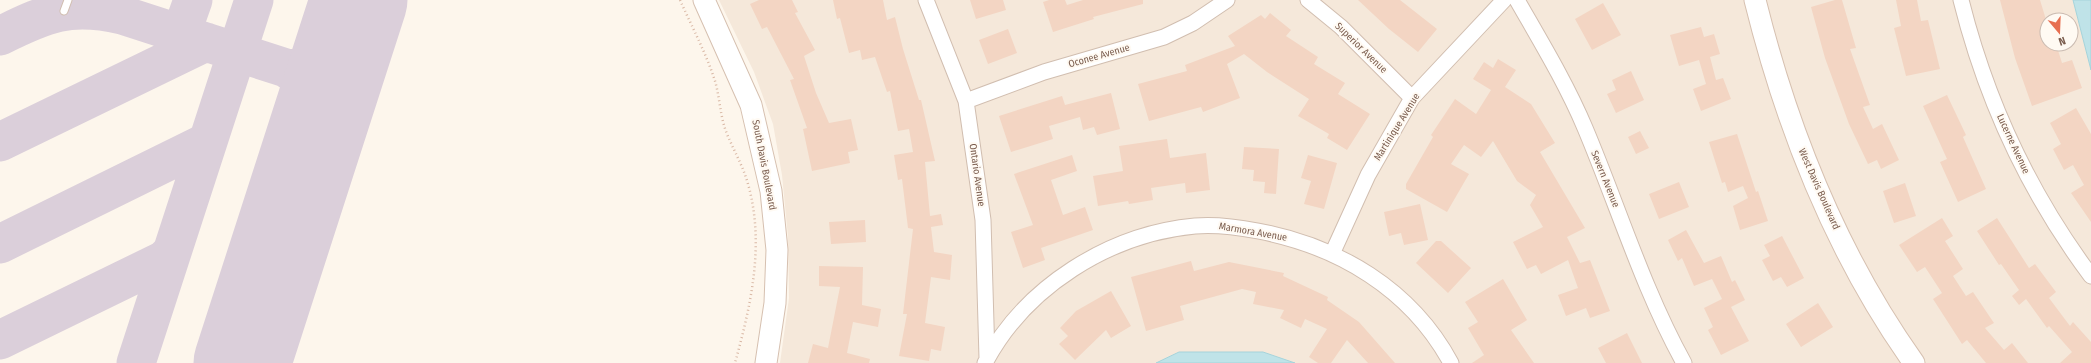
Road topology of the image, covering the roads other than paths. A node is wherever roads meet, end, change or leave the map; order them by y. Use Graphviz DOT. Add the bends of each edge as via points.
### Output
graph roads {
  1 [pos="68,0"];
  2 [pos="704,0"];
  3 [pos="926,0"];
  4 [pos="1227,0"];
  5 [pos="1308,0"];
  6 [pos="1504,0"];
  7 [pos="1517,0"];
  8 [pos="1755,0"];
  9 [pos="1961,0"];
  10 [pos="64,11"];
  11 [pos="1412,98"];
  12 [pos="966,101"];
  13 [pos="1332,254"];
  14 [pos="2091,276"];
  15 [pos="986,361"];
  16 [pos="766,363"];
  17 [pos="1451,363"];
  18 [pos="1684,363"];
  19 [pos="1914,363"];
  1 -- 10 [label="lane"];
  2 -- 16 [label="street, South Davis Boulevard" via="752,105 771,191 777,250 775,303"];
  3 -- 12 [label="street, Ontario Avenue"];
  4 -- 12 [label="street, Oconee Avenue" via="1193,23 1164,37 1044,72"];
  5 -- 11 [label="street, Superior Avenue" via="1341,27"];
  6 -- 11 [label="street, Martinique Avenue"];
  7 -- 18 [label="street, Severn Avenue" via="1564,81 1640,268"];
  8 -- 19 [label="street, West Davis Boulevard" via="1767,48 1790,118 1822,201 1854,264"];
  9 -- 14 [label="street, Lucerne Avenue" via="1980,68 2006,133 2042,204"];
  11 -- 13 [label="street, Martinique Avenue" via="1368,175"];
  12 -- 15 [label="street, Ontario Avenue" via="983,220"];
  13 -- 15 [label="street, Marmora Avenue" via="1283,236 1228,226 1188,227 1134,239 1095,255 1047,288 1010,325"];
  13 -- 17 [label="street, Marmora Avenue" via="1368,273 1399,297 1426,325"];
}
